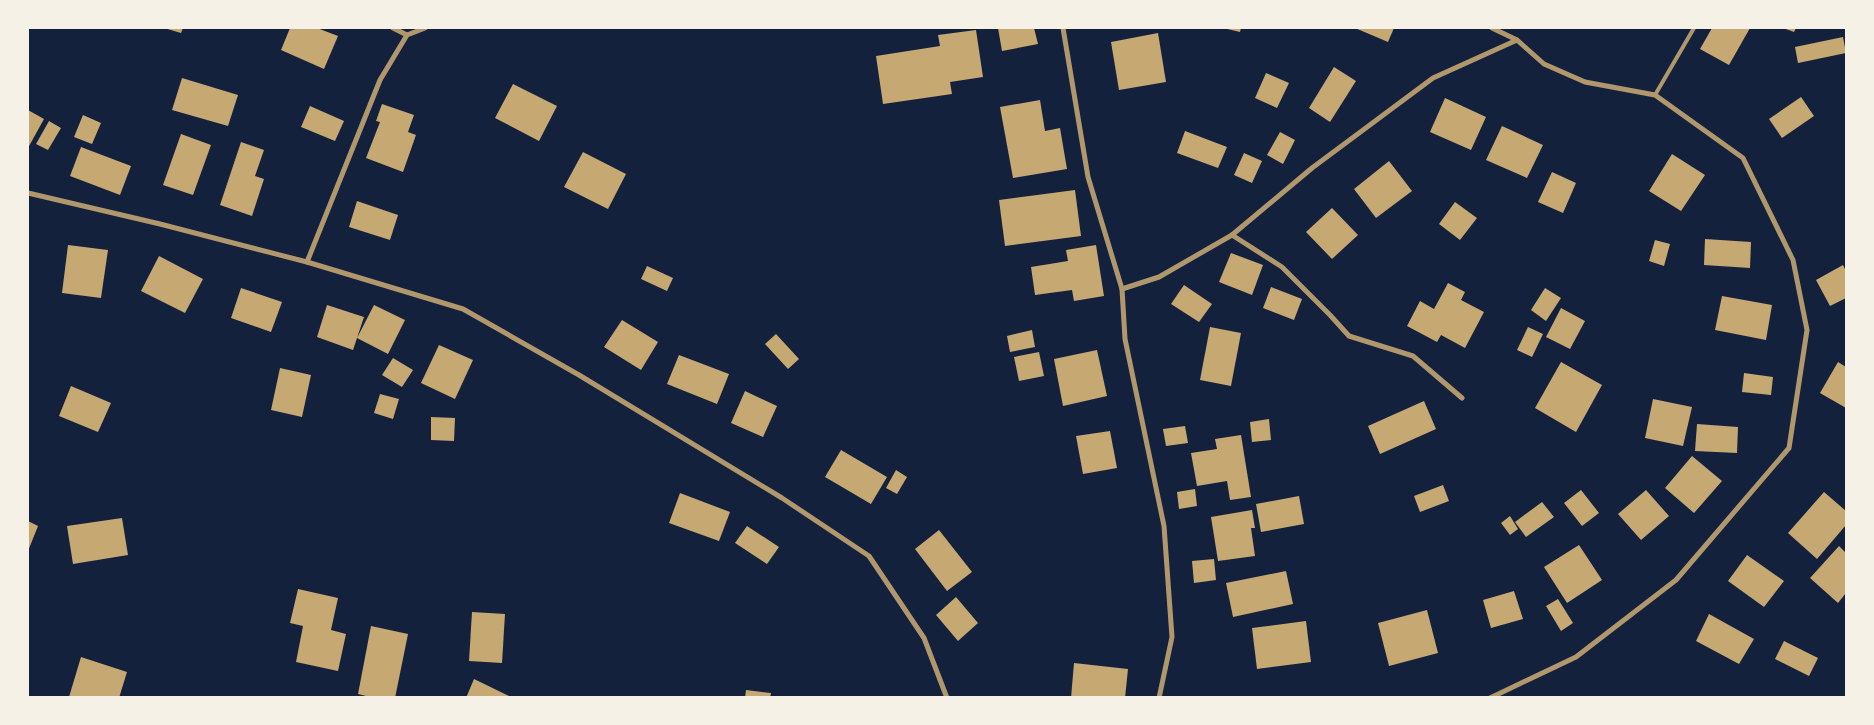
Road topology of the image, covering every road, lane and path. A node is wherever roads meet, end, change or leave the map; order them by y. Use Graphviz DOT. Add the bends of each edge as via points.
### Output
graph roads {
  1 [pos="393,28"];
  2 [pos="425,28"];
  3 [pos="1063,28"];
  4 [pos="1492,28"];
  5 [pos="1694,28"];
  6 [pos="407,36"];
  7 [pos="1518,40"];
  8 [pos="1654,95"];
  9 [pos="28,193"];
  10 [pos="1232,234"];
  11 [pos="307,262"];
  12 [pos="1122,289"];
  13 [pos="1462,398"];
  14 [pos="947,698"];
  15 [pos="1159,698"];
  16 [pos="1490,698"];
  1 -- 6 [label="street"];
  2 -- 6 [label="street"];
  3 -- 12 [label="street" via="1088,177"];
  4 -- 7 [label="street"];
  5 -- 8 [label="lane"];
  6 -- 11 [label="street" via="380,80"];
  7 -- 8 [label="street" via="1544,64 1585,82"];
  7 -- 10 [label="street" via="1433,78 1312,168"];
  8 -- 16 [label="street" via="1743,158 1793,260 1807,330 1789,448 1676,580 1576,657"];
  9 -- 11 [label="street"];
  10 -- 12 [label="street" via="1158,277"];
  10 -- 13 [label="street" via="1282,267 1349,336 1413,356"];
  11 -- 14 [label="street" via="463,309 579,374 782,498 869,556 924,638"];
  12 -- 15 [label="street" via="1125,339 1164,526 1172,637"];
}
